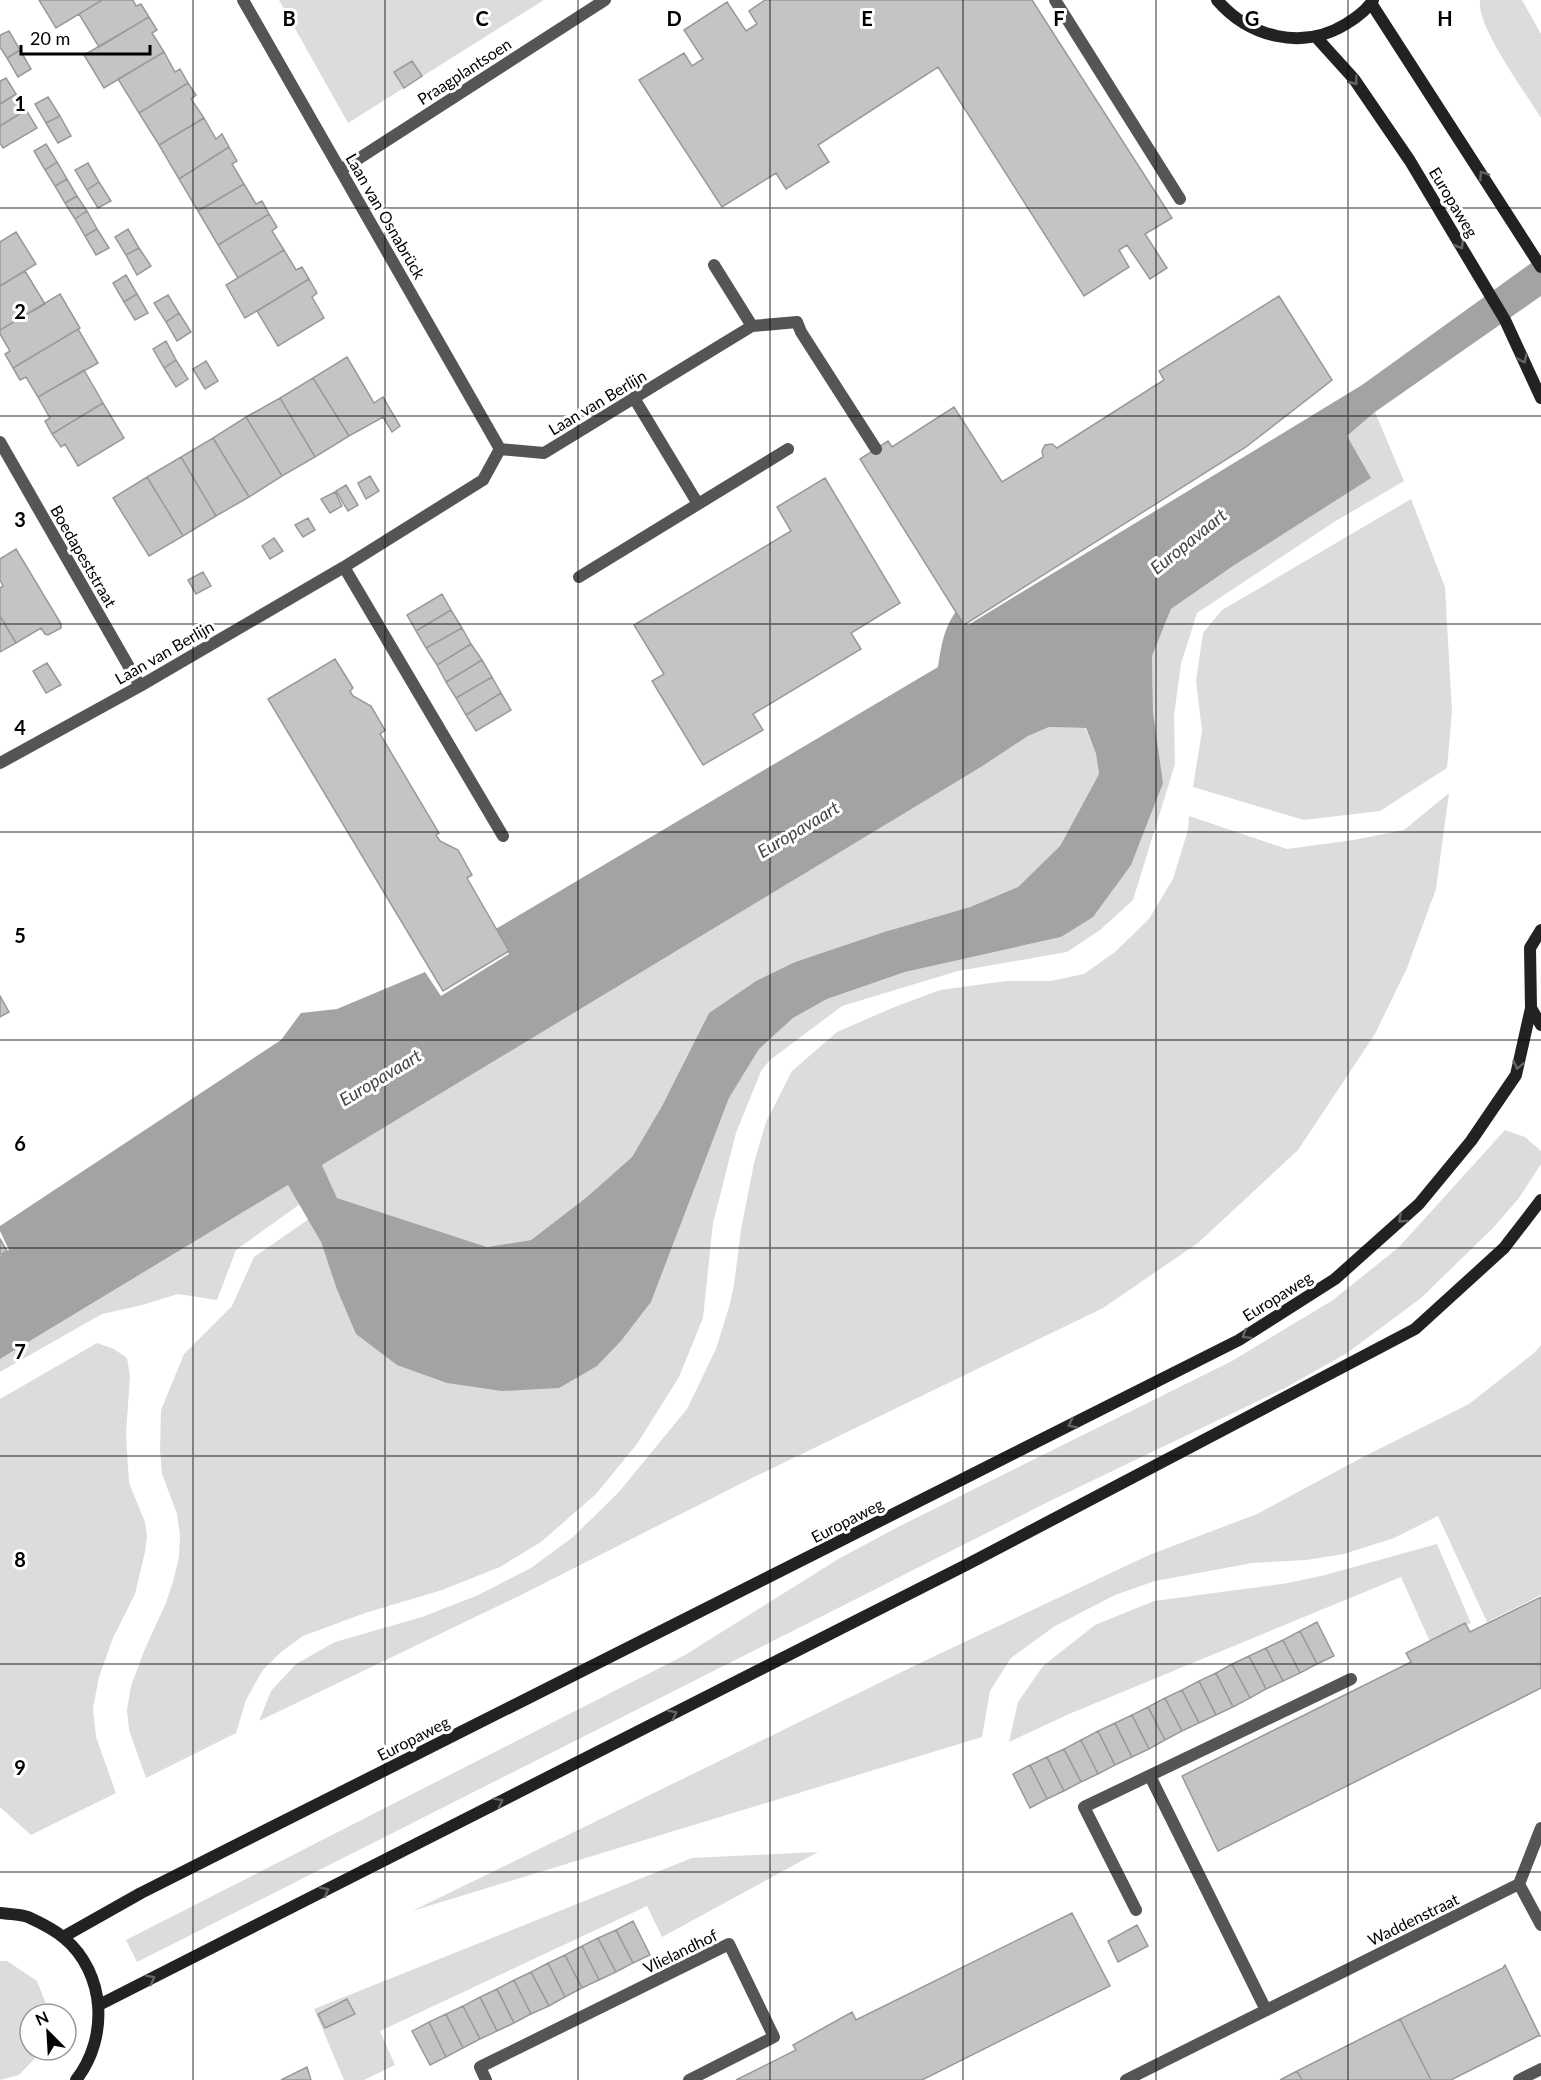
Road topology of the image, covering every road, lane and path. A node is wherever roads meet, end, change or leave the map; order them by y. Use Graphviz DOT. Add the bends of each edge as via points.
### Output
graph roads {
  1 [pos="243,0"];
  2 [pos="605,0"];
  3 [pos="1055,0"];
  4 [pos="1217,0"];
  5 [pos="1372,2"];
  6 [pos="1316,37"];
  7 [pos="341,170"];
  8 [pos="1180,199"];
  9 [pos="1539,263"];
  10 [pos="714,266"];
  11 [pos="752,326"];
  12 [pos="634,398"];
  13 [pos="1541,398"];
  14 [pos="0,442"];
  15 [pos="500,449"];
  16 [pos="788,449"];
  17 [pos="876,449"];
  18 [pos="698,504"];
  19 [pos="344,567"];
  20 [pos="579,577"];
  21 [pos="140,686"];
  22 [pos="0,763"];
  23 [pos="503,836"];
  24 [pos="1541,930"];
  25 [pos="1531,1008"];
  26 [pos="1541,1025"];
  27 [pos="1541,1200"];
  28 [pos="1351,1679"];
  29 [pos="1150,1776"];
  30 [pos="1541,1828"];
  31 [pos="1519,1884"];
  32 [pos="1136,1910"];
  33 [pos="0,1913"];
  34 [pos="1541,1925"];
  35 [pos="63,1937"];
  36 [pos="99,2005"];
  37 [pos="1266,2010"];
  38 [pos="1541,2069"];
  39 [pos="76,2080"];
  40 [pos="486,2080"];
  41 [pos="689,2080"];
  42 [pos="1126,2080"];
  43 [pos="1519,2080"];
  1 -- 7 [label="street, Laan van Osnabrück"];
  2 -- 7 [label="street, Praagplantsoen"];
  3 -- 8 [label="street"];
  4 -- 6 [label="main road" via="1237,20 1262,33 1288,39"];
  5 -- 6 [label="main road" via="1336,30"];
  9 -- 5 [label="main road, one-way"];
  6 -- 13 [label="main road, Europaweg, one-way" via="1354,79 1410,161 1505,320"];
  7 -- 15 [label="street, Laan van Osnabrück"];
  10 -- 11 [label="street"];
  11 -- 12 [label="street, Laan van Berlijn"];
  11 -- 17 [label="street, Laan van Berlijn" via="797,322"];
  12 -- 15 [label="street, Laan van Berlijn" via="544,453"];
  12 -- 18 [label="street"];
  14 -- 21 [label="street, Boedapeststraat"];
  15 -- 19 [label="street, Laan van Berlijn" via="483,480"];
  16 -- 18 [label="street"];
  18 -- 20 [label="street"];
  19 -- 21 [label="street, Laan van Berlijn"];
  19 -- 23 [label="street"];
  21 -- 22 [label="street, Laan van Berlijn"];
  24 -- 25 [label="main road, Europaweg" via="1530,948"];
  25 -- 26 [label="main road"];
  25 -- 35 [label="main road, Europaweg, one-way" via="1516,1075 1472,1141 1419,1204 1335,1279 1248,1334 141,1893"];
  36 -- 27 [label="main road, one-way" via="968,1564 1415,1329 1504,1248"];
  28 -- 29 [label="street"];
  29 -- 32 [label="street" via="1084,1807"];
  29 -- 37 [label="street"];
  30 -- 31 [label="street"];
  31 -- 34 [label="street"];
  31 -- 37 [label="street, Waddenstraat"];
  33 -- 35 [label="main road" via="26,1916"];
  35 -- 36 [label="main road" via="89,1971"];
  36 -- 39 [label="main road" via="98,2037 87,2066"];
  37 -- 42 [label="street, Waddenstraat"];
  38 -- 43 [label="street"];
  40 -- 41 [label="street, Vlielandhof" via="480,2067 729,1944 774,2037"];
}
